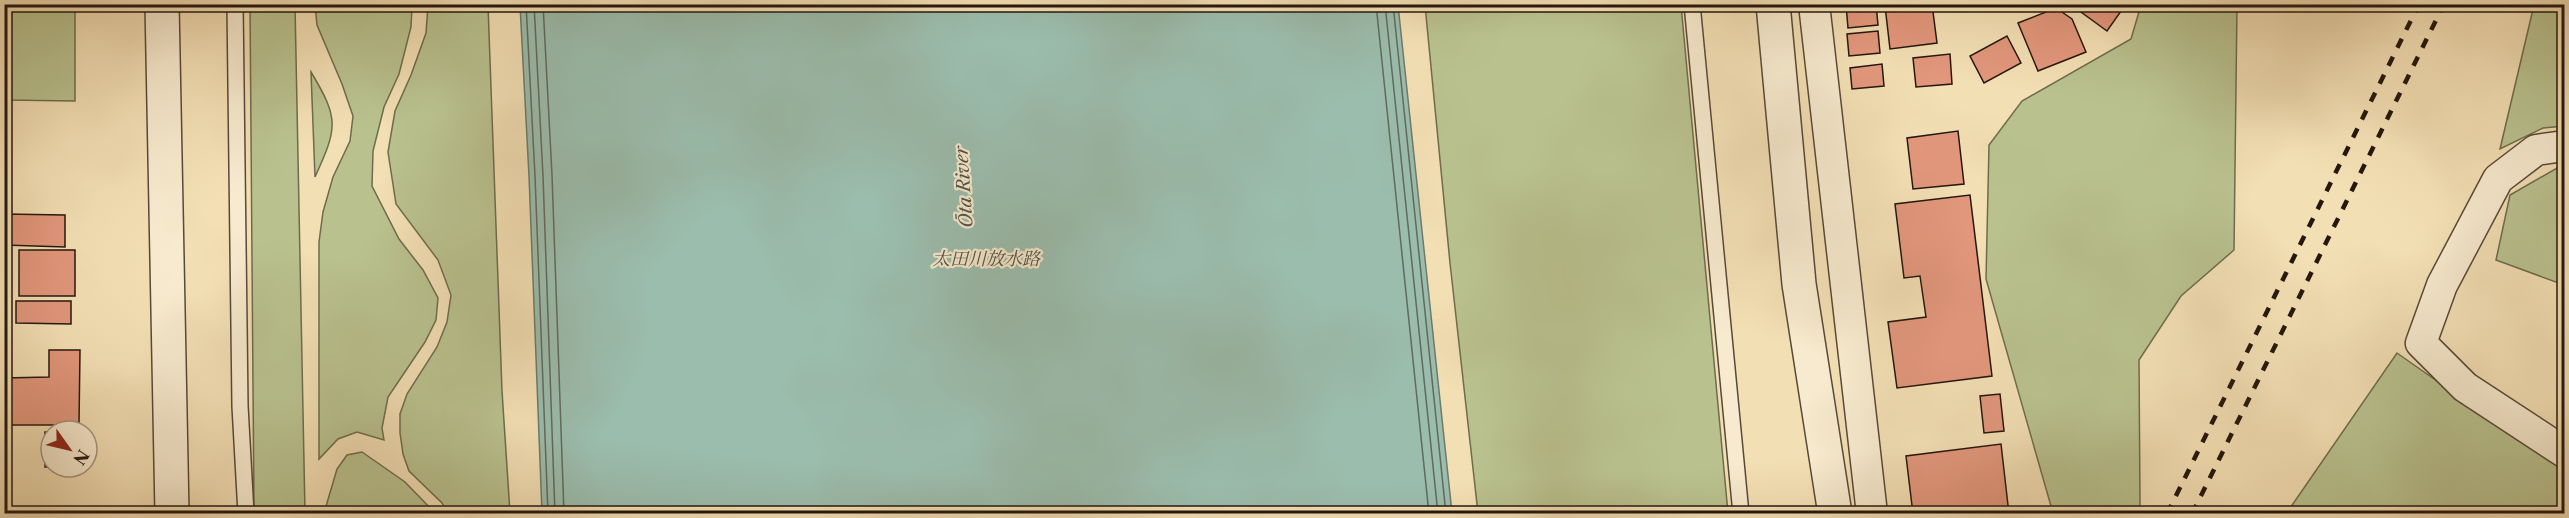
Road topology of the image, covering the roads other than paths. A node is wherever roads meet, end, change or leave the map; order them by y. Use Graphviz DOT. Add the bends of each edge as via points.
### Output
graph roads {
  1 [pos="162,4"];
  2 [pos="235,4"];
  3 [pos="1692,4"];
  4 [pos="1773,4"];
  5 [pos="1814,4"];
  6 [pos="2565,146"];
  7 [pos="2565,452"];
  8 [pos="172,513"];
  9 [pos="246,513"];
  10 [pos="1741,513"];
  11 [pos="1835,513"];
  12 [pos="1872,513"];
  1 -- 8 [label="street"];
  2 -- 9 [label="lane" via="240,406"];
  3 -- 10 [label="lane"];
  4 -- 11 [label="street" via="1800,284"];
  5 -- 12 [label="street"];
  6 -- 7 [label="street" via="2536,150 2498,179 2442,285 2421,343 2465,387"];
}
